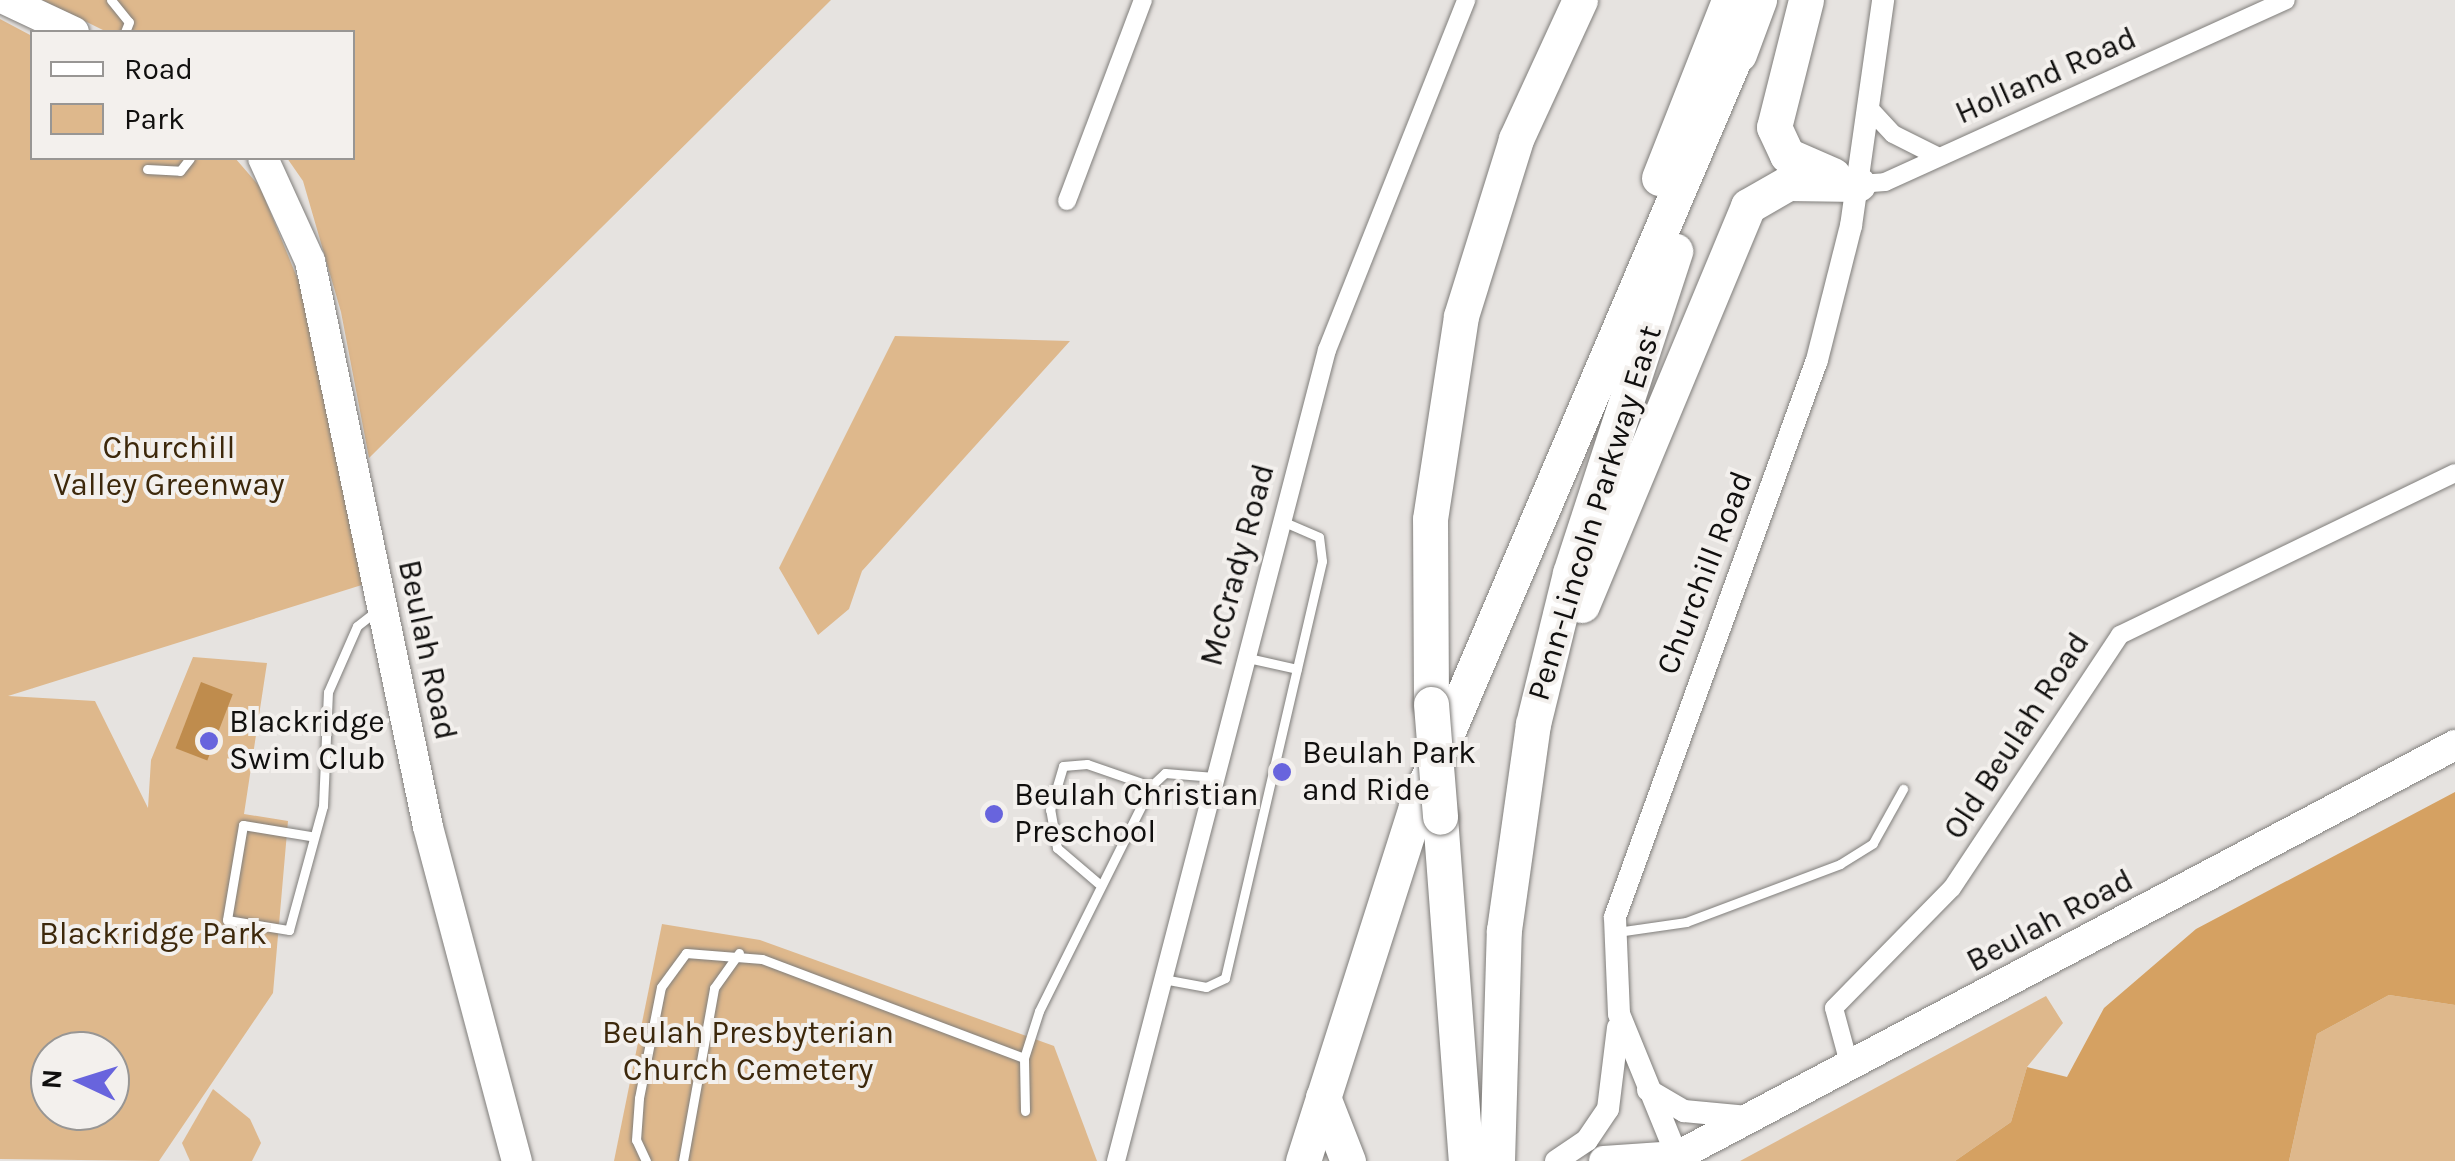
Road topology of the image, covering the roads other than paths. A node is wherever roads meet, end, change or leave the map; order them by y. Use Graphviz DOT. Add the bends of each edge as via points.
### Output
graph roads {
  1 [pos="6,0"];
  2 [pos="111,0"];
  3 [pos="1144,0"];
  4 [pos="1466,0"];
  5 [pos="1580,0"];
  6 [pos="1729,0"];
  7 [pos="1806,0"];
  8 [pos="1884,0"];
  9 [pos="2286,0"];
  10 [pos="1753,16"];
  11 [pos="70,30"];
  12 [pos="125,30"];
  13 [pos="1867,106"];
  14 [pos="1940,157"];
  15 [pos="188,160"];
  16 [pos="264,160"];
  17 [pos="146,169"];
  18 [pos="1858,184"];
  19 [pos="1067,201"];
  20 [pos="2455,473"];
  21 [pos="1280,520"];
  22 [pos="1503,591"];
  23 [pos="382,606"];
  24 [pos="1245,657"];
  25 [pos="1296,669"];
  26 [pos="1533,724"];
  27 [pos="2455,745"];
  28 [pos="1214,777"];
  29 [pos="1150,786"];
  30 [pos="1903,789"];
  31 [pos="310,836"];
  32 [pos="1098,883"];
  33 [pos="1614,932"];
  34 [pos="738,953"];
  35 [pos="1162,979"];
  36 [pos="1619,1014"];
  37 [pos="1024,1058"];
  38 [pos="1850,1067"];
  39 [pos="1648,1090"];
  40 [pos="1322,1091"];
  41 [pos="1479,1109"];
  42 [pos="1025,1111"];
  43 [pos="1756,1117"];
  44 [pos="1675,1159"];
  45 [pos="517,1161"];
  46 [pos="646,1161"];
  47 [pos="683,1161"];
  48 [pos="1116,1161"];
  49 [pos="1303,1161"];
  50 [pos="1348,1161"];
  51 [pos="1466,1161"];
  52 [pos="1497,1161"];
  53 [pos="1556,1161"];
  54 [pos="1604,1161"];
  1 -- 11 [label="main road"];
  2 -- 12 [label="lane" via="129,22"];
  3 -- 19 [label="street"];
  4 -- 21 [label="street, McCrady Road" via="1353,273"];
  5 -- 41 [label="highway, Penn-Lincoln Parkway East, bridge" via="1506,167 1455,344 1430,518 1431,704 1440,817"];
  6 -- 22 [label="highway"];
  7 -- 18 [label="highway" via="1776,138 1797,162"];
  8 -- 13 [label="street, Churchill Road"];
  9 -- 14 [label="street, Holland Road"];
  10 -- 22 [label="highway"];
  10 -- 26 [label="highway, Penn-Lincoln Parkway East" via="1570,573"];
  13 -- 14 [label="street, Holland Road" via="1893,134"];
  13 -- 18 [label="street, Churchill Road"];
  14 -- 18 [label="street, Holland Road"];
  15 -- 17 [label="lane" via="180,171"];
  16 -- 23 [label="main road, Beulah Road" via="310,261"];
  18 -- 26 [label="highway" via="1776,186 1748,206"];
  18 -- 33 [label="street, Churchill Road" via="1817,360 1629,867"];
  20 -- 38 [label="street, Old Beulah Road" via="2120,635 1952,888 1834,1008"];
  21 -- 24 [label="street, McCrady Road"];
  21 -- 25 [label="lane" via="1318,538 1322,561"];
  22 -- 40 [label="highway" via="1396,860"];
  23 -- 31 [label="lane" via="339,657 323,734 323,806"];
  23 -- 45 [label="main road, Beulah Road" via="476,1027"];
  24 -- 25 [label="lane"];
  24 -- 28 [label="street, McCrady Road"];
  25 -- 35 [label="lane" via="1225,978 1206,987"];
  26 -- 41 [label="highway, Penn-Lincoln Parkway East"];
  27 -- 38 [label="main road, Beulah Road"];
  28 -- 29 [label="lane" via="1165,773"];
  28 -- 35 [label="street, McCrady Road"];
  29 -- 32 [label="lane"];
  29 -- 32 [label="lane" via="1087,764 1063,766 1050,810 1057,848"];
  30 -- 33 [label="lane" via="1873,843 1840,864 1686,922"];
  31 -- 31 [label="lane" via="243,825 228,920 289,930"];
  32 -- 37 [label="lane"];
  33 -- 36 [label="street, Churchill Road"];
  34 -- 37 [label="lane"];
  34 -- 46 [label="lane" via="686,952 661,987 638,1098 636,1140"];
  34 -- 47 [label="lane" via="714,988"];
  35 -- 48 [label="street, McCrady Road"];
  36 -- 39 [label="street, Churchill Road"];
  36 -- 53 [label="street" via="1608,1109 1586,1140"];
  37 -- 42 [label="lane"];
  38 -- 43 [label="main road, Beulah Road"];
  39 -- 43 [label="street" via="1698,1114"];
  39 -- 44 [label="street, Churchill Road"];
  40 -- 49 [label="highway"];
  40 -- 50 [label="highway" via="1332,1136"];
  41 -- 51 [label="highway, Penn-Lincoln Parkway East"];
  41 -- 52 [label="highway, Penn-Lincoln Parkway East"];
  43 -- 44 [label="main road, Beulah Road"];
  44 -- 54 [label="main road, Beulah Road"];
}
